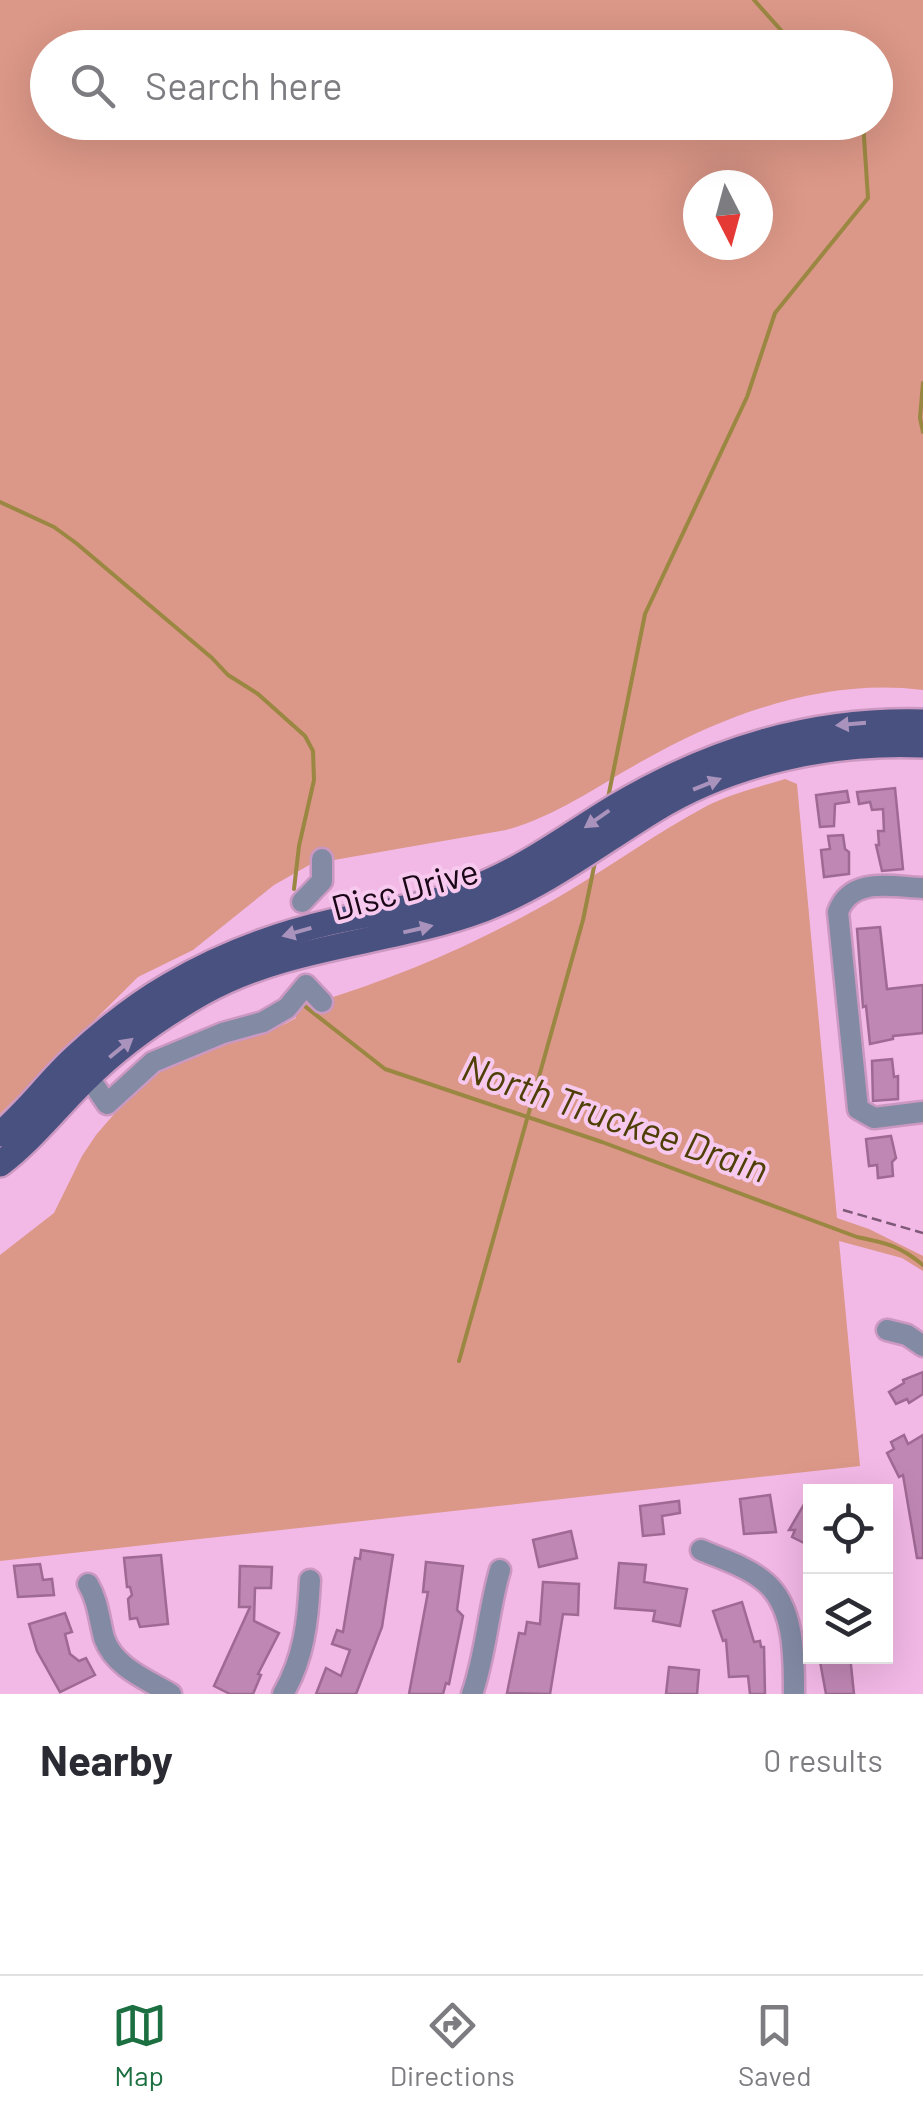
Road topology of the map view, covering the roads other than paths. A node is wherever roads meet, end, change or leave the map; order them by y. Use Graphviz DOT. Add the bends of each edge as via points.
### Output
graph roads {
  1 [pos="923,722"];
  2 [pos="923,745"];
  3 [pos="322,859"];
  4 [pos="923,888"];
  5 [pos="302,902"];
  6 [pos="322,1002"];
  7 [pos="88,1076"];
  8 [pos="923,1112"];
  9 [pos="0,1134"];
  10 [pos="0,1164"];
  11 [pos="888,1330"];
  12 [pos="923,1346"];
  13 [pos="701,1550"];
  14 [pos="500,1570"];
  15 [pos="310,1580"];
  16 [pos="88,1584"];
  17 [pos="169,1694"];
  18 [pos="283,1694"];
  19 [pos="472,1694"];
  20 [pos="794,1694"];
  1 -- 9 [label="main road, Disc Drive, one-way" via="823,727 735,749 658,783 539,858 479,886 228,954 116,1022"];
  7 -- 2 [label="main road, Disc Drive, one-way" via="154,1023 234,977 307,952 428,927 514,896 655,809 712,782 837,749"];
  3 -- 5 [label="street" via="322,881"];
  4 -- 8 [label="street" via="856,889 838,912 858,1109 874,1118"];
  6 -- 7 [label="street" via="306,985 289,1016 153,1062 107,1104"];
  7 -- 10 [label="main road, Disc Drive"];
  11 -- 12 [label="street"];
  13 -- 20 [label="street" via="764,1581 782,1602"];
  14 -- 19 [label="street"];
  15 -- 18 [label="street" via="307,1630"];
  16 -- 17 [label="street" via="116,1659"];
}
